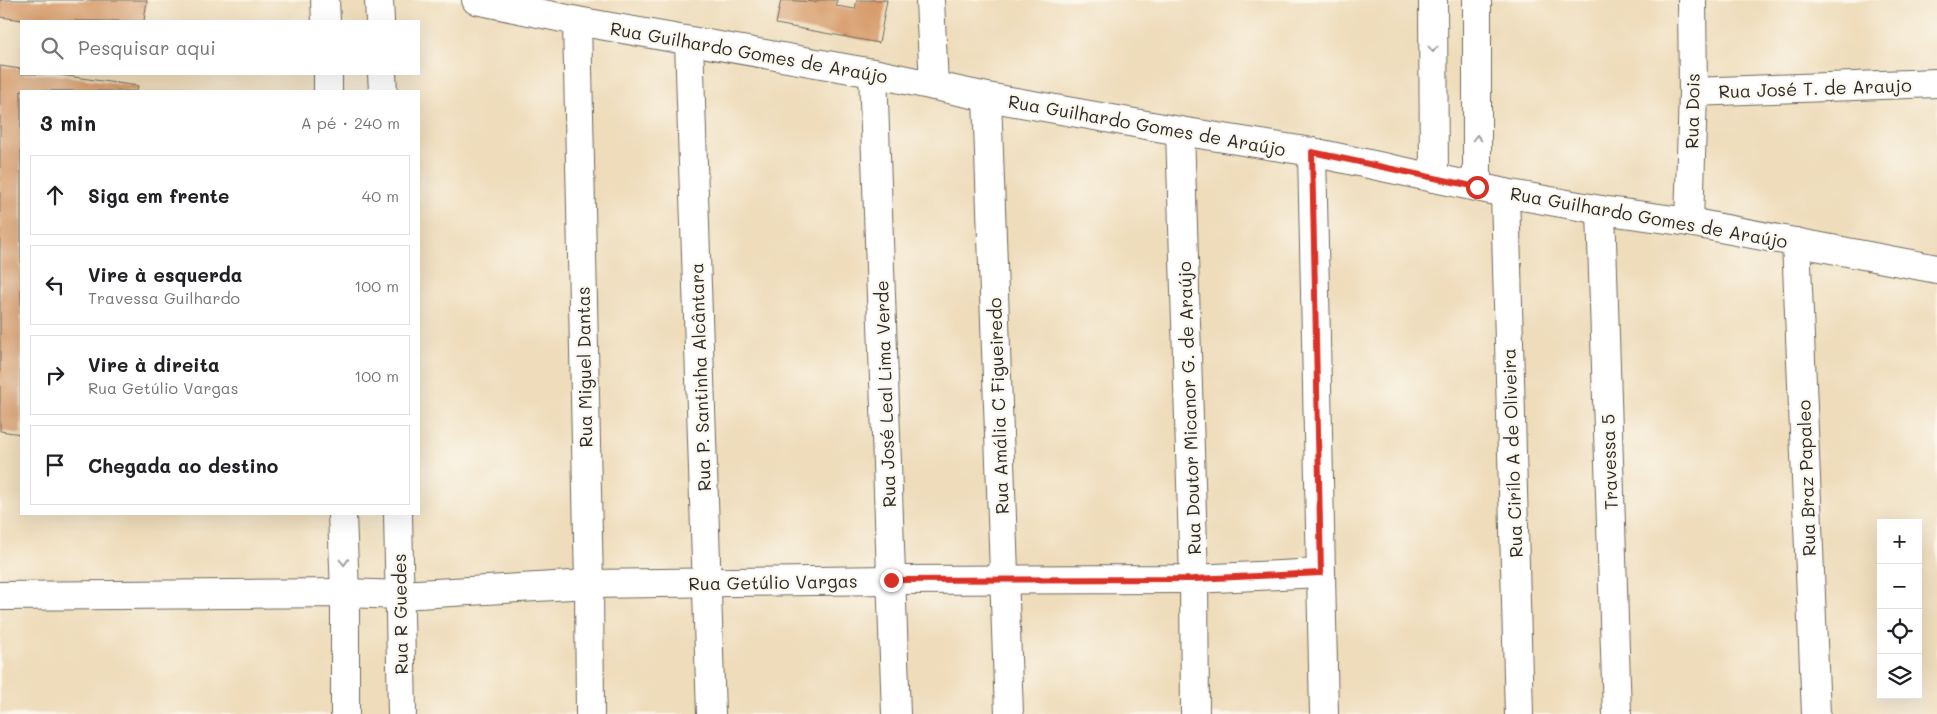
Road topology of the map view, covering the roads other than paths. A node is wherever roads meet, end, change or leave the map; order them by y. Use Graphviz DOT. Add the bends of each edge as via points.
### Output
graph roads {
  1 [pos="325,0"];
  2 [pos="379,0"];
  3 [pos="476,0"];
  4 [pos="930,0"];
  5 [pos="1433,0"];
  6 [pos="1478,0"];
  7 [pos="1692,0"];
  8 [pos="326,20"];
  9 [pos="380,20"];
  10 [pos="577,21"];
  11 [pos="688,41"];
  12 [pos="873,73"];
  13 [pos="328,75"];
  14 [pos="382,75"];
  15 [pos="1937,84"];
  16 [pos="934,86"];
  17 [pos="328,90"];
  18 [pos="383,90"];
  19 [pos="1693,92"];
  20 [pos="987,98"];
  21 [pos="1180,132"];
  22 [pos="1312,152"];
  23 [pos="1434,178"];
  24 [pos="1477,187"];
  25 [pos="1505,193"];
  26 [pos="1601,210"];
  27 [pos="1689,222"];
  28 [pos="1796,242"];
  29 [pos="1937,269"];
  30 [pos="342,515"];
  31 [pos="398,515"];
  32 [pos="1321,573"];
  33 [pos="1004,579"];
  34 [pos="1194,579"];
  35 [pos="891,580"];
  36 [pos="707,582"];
  37 [pos="589,584"];
  38 [pos="344,593"];
  39 [pos="401,595"];
  40 [pos="0,596"];
  41 [pos="345,714"];
  42 [pos="402,714"];
  43 [pos="590,714"];
  44 [pos="711,714"];
  45 [pos="896,714"];
  46 [pos="1008,714"];
  47 [pos="1196,714"];
  48 [pos="1324,714"];
  49 [pos="1519,714"];
  50 [pos="1617,714"];
  51 [pos="1816,714"];
  1 -- 8 [label="street"];
  2 -- 9 [label="street"];
  3 -- 10 [label="street, Rua Guilhardo Gomes de Araújo"];
  4 -- 16 [label="street"];
  5 -- 23 [label="street, one-way"];
  24 -- 6 [label="street, one-way"];
  7 -- 19 [label="street, Rua Dois"];
  10 -- 11 [label="street, Rua Guilhardo Gomes de Araújo"];
  10 -- 37 [label="street, Rua Miguel Dantas"];
  11 -- 12 [label="street, Rua Guilhardo Gomes de Araújo"];
  11 -- 36 [label="street, Rua P. Santinha Alcântara"];
  12 -- 16 [label="street, Rua Guilhardo Gomes de Araújo"];
  12 -- 35 [label="street, Rua José Leal Lima Verde"];
  13 -- 17 [label="street"];
  14 -- 18 [label="street"];
  15 -- 19 [label="street, Rua José T. de Araujo"];
  16 -- 20 [label="street, Rua Guilhardo Gomes de Araújo"];
  19 -- 27 [label="street, Rua Dois"];
  20 -- 21 [label="street, Rua Guilhardo Gomes de Araújo"];
  20 -- 33 [label="street, Rua Amália C Figueiredo"];
  21 -- 22 [label="street, Rua Guilhardo Gomes de Araújo"];
  21 -- 34 [label="street, Rua Doutor Micanor G. de Araújo"];
  22 -- 23 [label="street, Rua Guilhardo Gomes de Araújo"];
  22 -- 32 [label="street"];
  23 -- 24 [label="street, Rua Guilhardo Gomes de Araújo"];
  24 -- 25 [label="street, Rua Guilhardo Gomes de Araújo"];
  25 -- 26 [label="street, Rua Guilhardo Gomes de Araújo"];
  25 -- 49 [label="street, Rua Cirílo A de Oliveira"];
  26 -- 27 [label="street, Rua Guilhardo Gomes de Araújo"];
  26 -- 50 [label="street, Travessa 5"];
  27 -- 28 [label="street, Rua Guilhardo Gomes de Araújo"];
  28 -- 29 [label="street, Rua Guilhardo Gomes de Araújo"];
  28 -- 51 [label="street, Rua Braz Papaleo"];
  30 -- 38 [label="street, one-way"];
  31 -- 39 [label="street, Rua R Guedes"];
  32 -- 34 [label="street, Rua Getúlio Vargas"];
  32 -- 48 [label="street"];
  33 -- 34 [label="street, Rua Getúlio Vargas"];
  33 -- 35 [label="street, Rua Getúlio Vargas"];
  33 -- 46 [label="street, Rua Amália C Figueiredo"];
  34 -- 47 [label="street, Rua Doutor Micanor G. de Araújo"];
  35 -- 36 [label="street, Rua Getúlio Vargas"];
  35 -- 45 [label="street, Rua José Leal Lima Verde"];
  36 -- 37 [label="street, Rua Getúlio Vargas"];
  36 -- 44 [label="street, Rua P. Santinha Alcântara"];
  37 -- 39 [label="street, Rua Getúlio Vargas"];
  37 -- 43 [label="street, Rua Miguel Dantas"];
  38 -- 39 [label="street, Rua Getúlio Vargas"];
  38 -- 40 [label="street, Rua Getúlio Vargas"];
  38 -- 41 [label="street"];
  39 -- 42 [label="street, Rua R Guedes"];
}
